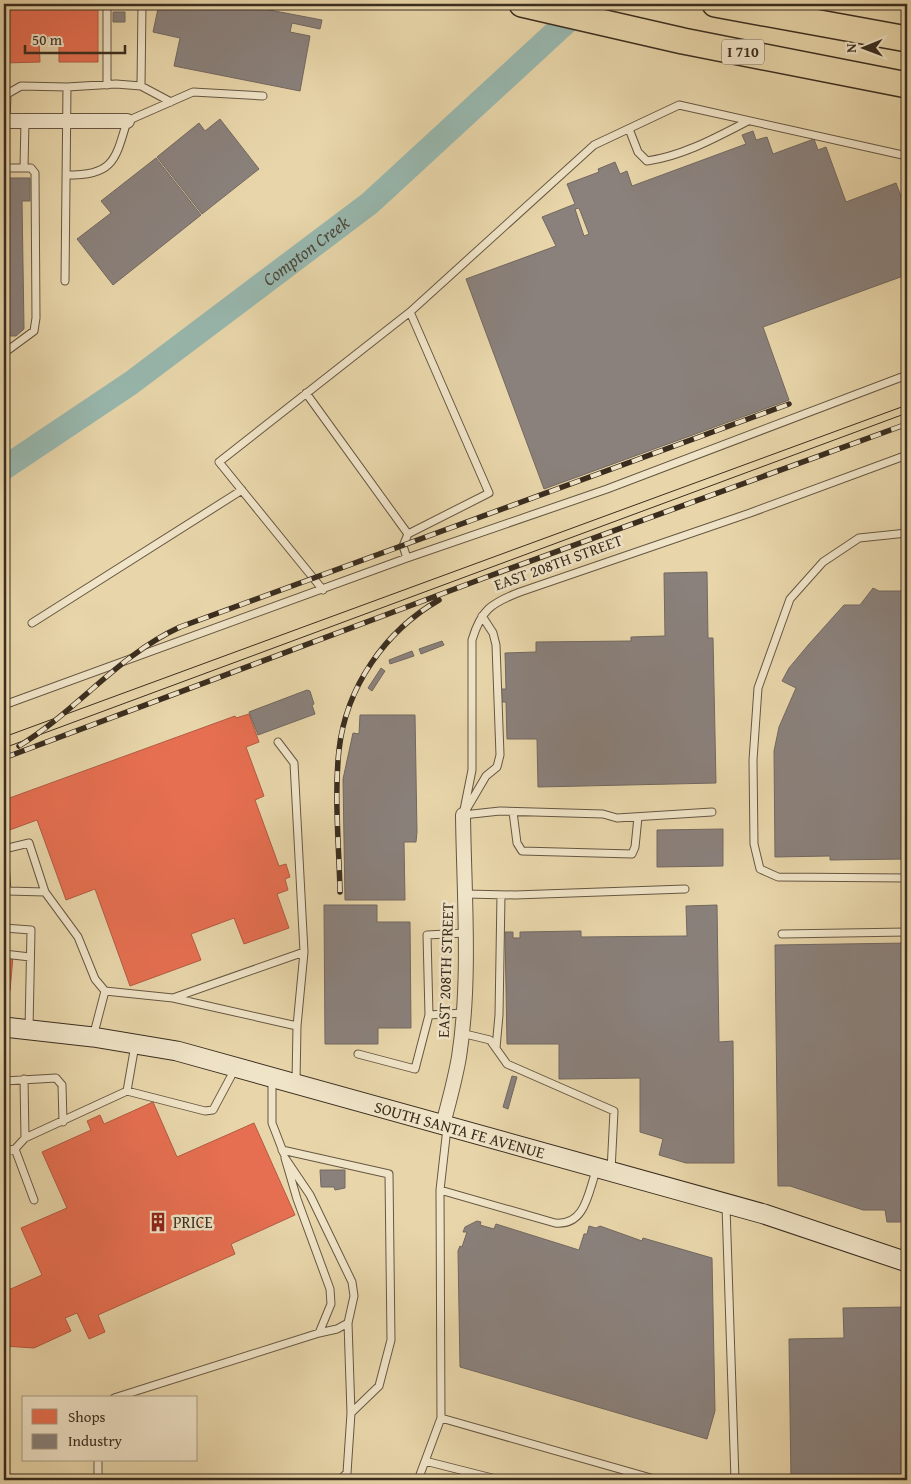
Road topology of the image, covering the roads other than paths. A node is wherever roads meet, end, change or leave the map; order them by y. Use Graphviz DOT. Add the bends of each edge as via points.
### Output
graph roads {
  1 [pos="107,4"];
  2 [pos="142,4"];
  3 [pos="522,4"];
  4 [pos="718,4"];
  5 [pos="907,38"];
  6 [pos="107,85"];
  7 [pos="907,85"];
  8 [pos="141,86"];
  9 [pos="67,87"];
  10 [pos="5,94"];
  11 [pos="263,96"];
  12 [pos="172,102"];
  13 [pos="749,120"];
  14 [pos="5,121"];
  15 [pos="25,121"];
  16 [pos="66,121"];
  17 [pos="127,121"];
  18 [pos="629,129"];
  19 [pos="907,156"];
  20 [pos="24,167"];
  21 [pos="4,168"];
  22 [pos="66,175"];
  23 [pos="65,281"];
  24 [pos="410,312"];
  25 [pos="4,353"];
  26 [pos="907,375"];
  27 [pos="306,392"];
  28 [pos="907,455"];
  29 [pos="242,490"];
  30 [pos="907,533"];
  31 [pos="408,534"];
  32 [pos="407,558"];
  33 [pos="322,590"];
  34 [pos="482,616"];
  35 [pos="32,623"];
  36 [pos="4,705"];
  37 [pos="278,742"];
  38 [pos="513,812"];
  39 [pos="712,812"];
  40 [pos="463,815"];
  41 [pos="638,817"];
  42 [pos="907,878"];
  43 [pos="685,889"];
  44 [pos="5,891"];
  45 [pos="45,892"];
  46 [pos="464,894"];
  47 [pos="501,895"];
  48 [pos="4,928"];
  49 [pos="907,932"];
  50 [pos="465,933"];
  51 [pos="782,934"];
  52 [pos="304,952"];
  53 [pos="4,954"];
  54 [pos="30,956"];
  55 [pos="105,991"];
  56 [pos="173,998"];
  57 [pos="463,1013"];
  58 [pos="429,1015"];
  59 [pos="297,1026"];
  60 [pos="4,1027"];
  61 [pos="29,1030"];
  62 [pos="461,1033"];
  63 [pos="93,1037"];
  64 [pos="136,1044"];
  65 [pos="496,1048"];
  66 [pos="358,1054"];
  67 [pos="236,1067"];
  68 [pos="272,1077"];
  69 [pos="24,1080"];
  70 [pos="4,1081"];
  71 [pos="296,1083"];
  72 [pos="127,1092"];
  73 [pos="63,1122"];
  74 [pos="445,1125"];
  75 [pos="25,1138"];
  76 [pos="14,1149"];
  77 [pos="282,1150"];
  78 [pos="4,1152"];
  79 [pos="285,1158"];
  80 [pos="604,1169"];
  81 [pos="440,1190"];
  82 [pos="34,1200"];
  83 [pos="726,1203"];
  84 [pos="907,1262"];
  85 [pos="348,1323"];
  86 [pos="319,1333"];
  87 [pos="120,1396"];
  88 [pos="351,1413"];
  89 [pos="441,1418"];
  90 [pos="425,1461"];
  91 [pos="98,1462"];
  92 [pos="98,1480"];
  93 [pos="340,1480"];
  94 [pos="418,1480"];
  95 [pos="500,1480"];
  96 [pos="658,1480"];
  97 [pos="735,1480"];
  1 -- 6 [label="lane"];
  2 -- 8 [label="lane"];
  3 -- 7 [label="highway, I 710"];
  4 -- 5 [label="highway"];
  6 -- 8 [label="lane"];
  6 -- 9 [label="lane"];
  8 -- 12 [label="lane"];
  9 -- 10 [label="lane" via="21,86"];
  9 -- 16 [label="lane"];
  10 -- 14 [label="lane"];
  11 -- 12 [label="lane" via="193,92"];
  12 -- 17 [label="lane"];
  13 -- 18 [label="lane" via="680,105"];
  13 -- 18 [label="lane" via="710,141 663,159 647,161 638,152"];
  13 -- 19 [label="lane"];
  14 -- 15 [label="street"];
  15 -- 16 [label="street"];
  15 -- 20 [label="lane"];
  16 -- 17 [label="street"];
  16 -- 22 [label="lane"];
  17 -- 22 [label="lane" via="115,157 103,170 86,175"];
  18 -- 24 [label="lane" via="594,145"];
  20 -- 21 [label="lane"];
  20 -- 25 [label="lane" via="35,173 36,318 34,331"];
  22 -- 23 [label="lane"];
  24 -- 27 [label="lane"];
  24 -- 31 [label="lane" via="489,493"];
  26 -- 32 [label="lane" via="607,488"];
  27 -- 29 [label="lane" via="219,462"];
  27 -- 31 [label="lane"];
  28 -- 34 [label="lane, EAST 208TH STREET" via="498,600"];
  29 -- 33 [label="lane"];
  29 -- 35 [label="lane"];
  30 -- 42 [label="lane" via="859,538 823,562 790,599 758,688 753,760 754,844 760,869 778,877"];
  31 -- 32 [label="lane" via="403,546"];
  32 -- 33 [label="lane"];
  33 -- 36 [label="lane"];
  34 -- 40 [label="lane, EAST 208TH STREET" via="472,640 472,770"];
  34 -- 40 [label="lane" via="493,633 496,645 500,755 497,767 486,776"];
  37 -- 52 [label="lane" via="294,763"];
  38 -- 40 [label="lane"];
  38 -- 41 [label="lane"];
  38 -- 41 [label="lane" via="517,844 522,851 632,854"];
  39 -- 41 [label="lane"];
  40 -- 46 [label="street, EAST 208TH STREET"];
  43 -- 47 [label="lane"];
  44 -- 45 [label="lane"];
  44 -- 45 [label="lane" via="4,849 29,843"];
  45 -- 55 [label="lane" via="78,937 95,979"];
  46 -- 47 [label="lane"];
  46 -- 50 [label="street, EAST 208TH STREET"];
  47 -- 65 [label="lane"];
  48 -- 54 [label="lane" via="31,930"];
  49 -- 51 [label="lane"];
  50 -- 57 [label="street, EAST 208TH STREET"];
  50 -- 58 [label="lane" via="427,936"];
  52 -- 56 [label="lane"];
  52 -- 59 [label="lane"];
  53 -- 54 [label="lane"];
  54 -- 61 [label="lane"];
  55 -- 56 [label="lane"];
  55 -- 63 [label="lane"];
  56 -- 59 [label="lane"];
  57 -- 58 [label="lane"];
  57 -- 62 [label="street, EAST 208TH STREET"];
  58 -- 66 [label="lane" via="415,1069"];
  59 -- 71 [label="lane"];
  60 -- 61 [label="main road, SOUTH SANTA FE AVENUE"];
  61 -- 63 [label="main road, SOUTH SANTA FE AVENUE"];
  62 -- 65 [label="lane" via="490,1040"];
  62 -- 74 [label="street, EAST 208TH STREET"];
  63 -- 64 [label="main road, SOUTH SANTA FE AVENUE"];
  64 -- 67 [label="main road, SOUTH SANTA FE AVENUE" via="178,1051"];
  64 -- 72 [label="lane"];
  65 -- 80 [label="lane" via="507,1064 614,1111"];
  67 -- 68 [label="main road, SOUTH SANTA FE AVENUE"];
  67 -- 72 [label="lane" via="213,1110 204,1111"];
  68 -- 71 [label="main road, SOUTH SANTA FE AVENUE"];
  68 -- 77 [label="lane" via="272,1123"];
  69 -- 70 [label="lane"];
  69 -- 73 [label="lane" via="56,1078 62,1085"];
  69 -- 75 [label="lane"];
  71 -- 74 [label="main road, SOUTH SANTA FE AVENUE"];
  72 -- 73 [label="lane"];
  73 -- 75 [label="lane"];
  74 -- 80 [label="main road, SOUTH SANTA FE AVENUE"];
  74 -- 81 [label="lane"];
  75 -- 76 [label="lane"];
  76 -- 78 [label="lane"];
  76 -- 82 [label="lane"];
  77 -- 79 [label="lane"];
  77 -- 88 [label="lane" via="389,1174 391,1340 379,1386"];
  79 -- 85 [label="lane" via="310,1195 352,1282 354,1296"];
  79 -- 86 [label="lane" via="330,1289 331,1304"];
  80 -- 81 [label="lane" via="580,1216 568,1222 555,1223"];
  80 -- 83 [label="main road, SOUTH SANTA FE AVENUE"];
  81 -- 89 [label="lane"];
  83 -- 84 [label="main road, SOUTH SANTA FE AVENUE"];
  83 -- 97 [label="lane"];
  85 -- 86 [label="lane"];
  85 -- 88 [label="lane"];
  86 -- 87 [label="lane"];
  88 -- 93 [label="lane" via="347,1473"];
  89 -- 90 [label="lane"];
  89 -- 96 [label="lane"];
  90 -- 94 [label="lane"];
  90 -- 95 [label="lane"];
  91 -- 92 [label="lane"];
}
